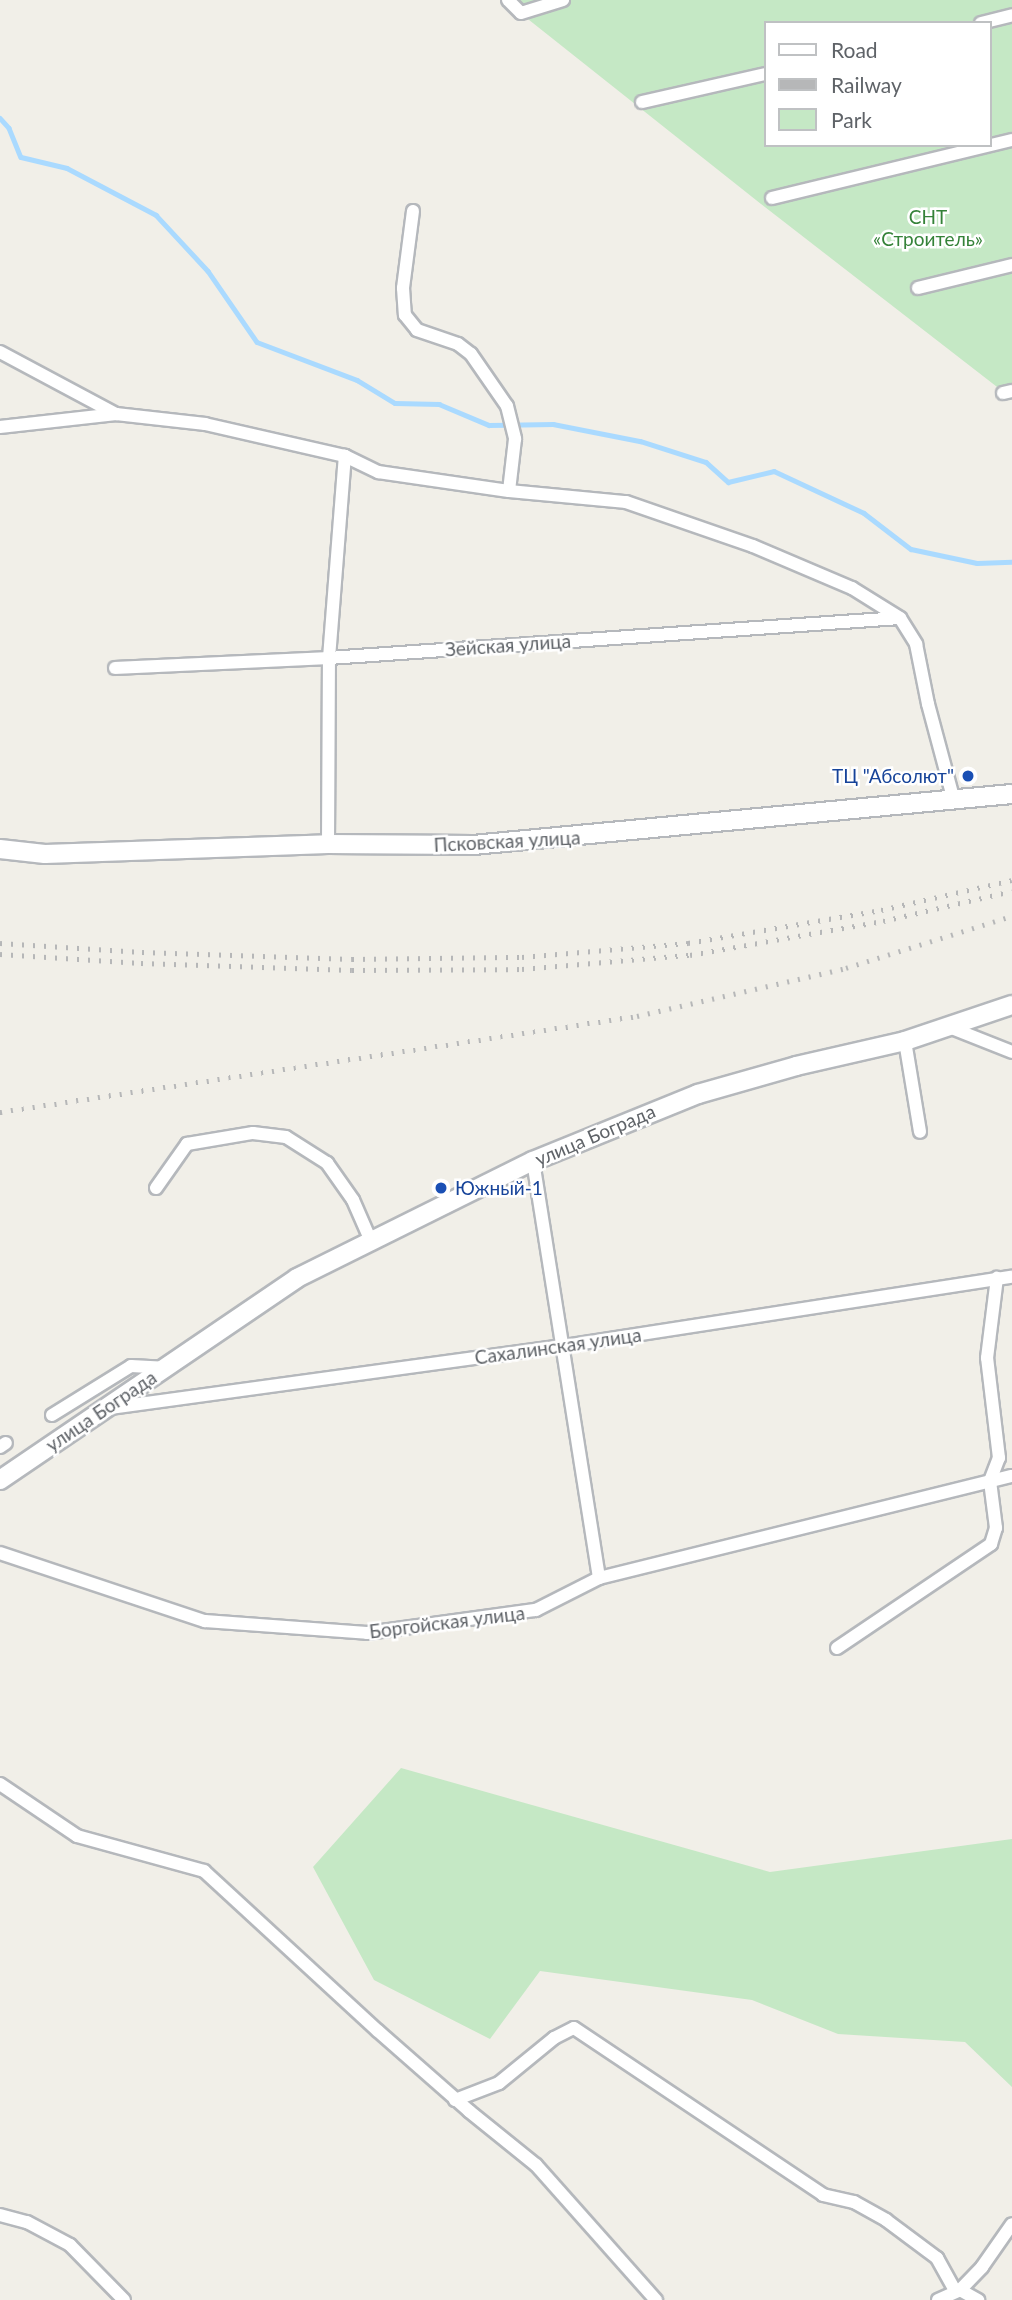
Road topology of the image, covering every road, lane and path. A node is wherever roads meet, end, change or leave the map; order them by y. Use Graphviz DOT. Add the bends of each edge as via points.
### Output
graph roads {
  1 [pos="508,0"];
  2 [pos="563,0"];
  3 [pos="1012,16"];
  4 [pos="990,21"];
  5 [pos="764,74"];
  6 [pos="642,102"];
  7 [pos="1012,140"];
  8 [pos="991,145"];
  9 [pos="983,147"];
  10 [pos="772,198"];
  11 [pos="413,211"];
  12 [pos="1012,265"];
  13 [pos="918,288"];
  14 [pos="0,352"];
  15 [pos="116,414"];
  16 [pos="0,427"];
  17 [pos="345,456"];
  18 [pos="509,491"];
  19 [pos="900,618"];
  20 [pos="329,658"];
  21 [pos="115,668"];
  22 [pos="1012,794"];
  23 [pos="954,801"];
  24 [pos="328,844"];
  25 [pos="0,849"];
  26 [pos="1012,1004"];
  27 [pos="949,1027"];
  28 [pos="905,1041"];
  29 [pos="1012,1052"];
  30 [pos="920,1132"];
  31 [pos="533,1161"];
  32 [pos="156,1188"];
  33 [pos="370,1239"];
  34 [pos="1012,1277"];
  35 [pos="997,1278"];
  36 [pos="564,1346"];
  37 [pos="164,1368"];
  38 [pos="102,1409"];
  39 [pos="52,1415"];
  40 [pos="1012,1476"];
  41 [pos="0,1480"];
  42 [pos="990,1481"];
  43 [pos="0,1553"];
  44 [pos="599,1578"];
  45 [pos="837,1648"];
  46 [pos="0,1784"];
  47 [pos="455,2100"];
  48 [pos="0,2215"];
  49 [pos="1012,2224"];
  50 [pos="958,2290"];
  51 [pos="124,2300"];
  52 [pos="656,2300"];
  53 [pos="938,2300"];
  54 [pos="978,2300"];
  1 -- 2 [label="street" via="521,13"];
  3 -- 4 [label="street"];
  5 -- 6 [label="street"];
  7 -- 8 [label="street"];
  9 -- 10 [label="street"];
  11 -- 18 [label="street" via="405,315 417,330 458,344 471,354 507,406 514,439"];
  12 -- 13 [label="street"];
  14 -- 15 [label="street"];
  15 -- 16 [label="street"];
  15 -- 17 [label="street" via="205,424"];
  17 -- 18 [label="street" via="378,472"];
  17 -- 20 [label="street"];
  18 -- 19 [label="street" via="626,502 753,546 852,588"];
  19 -- 20 [label="street, Зейская улица"];
  19 -- 23 [label="street" via="916,644"];
  20 -- 21 [label="street, Зейская улица"];
  20 -- 24 [label="street"];
  22 -- 23 [label="main road, Псковская улица"];
  23 -- 24 [label="main road, Псковская улица" via="486,844"];
  24 -- 25 [label="main road, Псковская улица" via="134,853 45,854"];
  26 -- 27 [label="main road, улица Бограда"];
  27 -- 28 [label="main road, улица Бограда"];
  27 -- 29 [label="street"];
  28 -- 30 [label="street"];
  28 -- 31 [label="main road, улица Бограда" via="698,1094"];
  31 -- 33 [label="main road, улица Бограда"];
  31 -- 36 [label="street"];
  32 -- 33 [label="street" via="187,1144 253,1133 286,1137 327,1163 352,1200"];
  33 -- 37 [label="main road, улица Бограда" via="297,1278"];
  34 -- 35 [label="street, Сахалинская улица"];
  35 -- 36 [label="street, Сахалинская улица"];
  35 -- 42 [label="street" via="987,1358 999,1458"];
  36 -- 38 [label="street, Сахалинская улица"];
  36 -- 44 [label="street"];
  37 -- 38 [label="main road, улица Бограда"];
  37 -- 39 [label="street" via="131,1366"];
  38 -- 41 [label="main road, улица Бограда"];
  40 -- 42 [label="street, Боргойская улица"];
  42 -- 44 [label="street, Боргойская улица"];
  42 -- 45 [label="street" via="996,1528 991,1544"];
  43 -- 44 [label="street, Боргойская улица" via="205,1621 367,1633 536,1611"];
  46 -- 47 [label="street" via="76,1836 204,1871"];
  47 -- 50 [label="street" via="499,2083 554,2038 574,2028 823,2195 854,2202 886,2220 937,2258"];
  47 -- 52 [label="street" via="536,2165"];
  48 -- 51 [label="street" via="27,2222 70,2245"];
  49 -- 50 [label="street" via="982,2267"];
  50 -- 53 [label="street"];
  50 -- 54 [label="street"];
}
